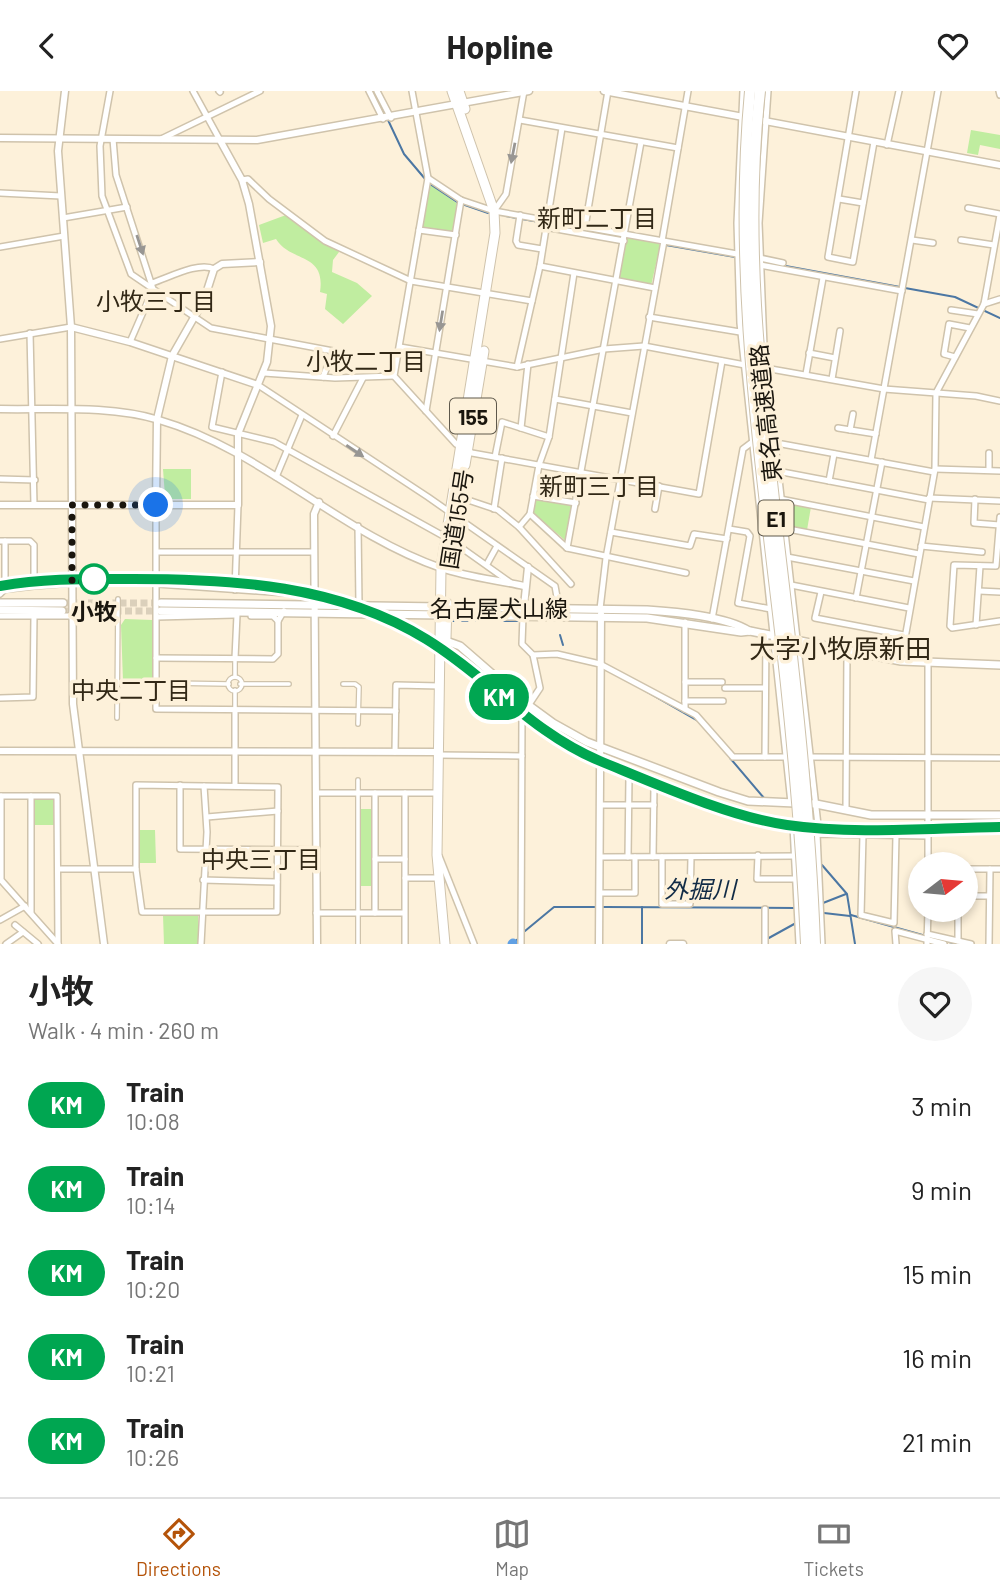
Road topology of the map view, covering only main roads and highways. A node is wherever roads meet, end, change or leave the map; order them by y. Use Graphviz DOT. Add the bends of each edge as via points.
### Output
graph roads {
  1 [pos="452,91"];
  2 [pos="459,91"];
  3 [pos="750,91"];
  4 [pos="760,91"];
  5 [pos="461,104"];
  6 [pos="465,449"];
  7 [pos="453,516"];
  8 [pos="0,603"];
  9 [pos="0,610"];
  10 [pos="523,611"];
  11 [pos="444,612"];
  12 [pos="601,613"];
  13 [pos="750,631"];
  14 [pos="446,641"];
  15 [pos="1000,666"];
  16 [pos="438,751"];
  17 [pos="1000,815"];
  18 [pos="445,944"];
  19 [pos="806,944"];
  20 [pos="815,944"];
  1 -- 5 [label="highway, 国道155号 / 155"];
  2 -- 5 [label="highway, 国道155号 / 155"];
  3 -- 19 [label="highway, 東名高速道路 / E1, bridge" via="743,226 749,361 796,776"];
  4 -- 20 [label="highway, 東名高速道路 / E1, bridge" via="753,184 756,318 804,762"];
  5 -- 6 [label="highway, 国道155号 / 155" via="501,234"];
  6 -- 7 [label="highway, 国道155号 / 155"];
  6 -- 7 [label="highway, 国道155号 / 155"];
  7 -- 11 [label="highway, 国道155号 / 155" via="444,569"];
  8 -- 9 [label="main road" via="63,607"];
  10 -- 11 [label="main road, 名古屋犬山線"];
  10 -- 12 [label="main road, 名古屋犬山線"];
  10 -- 12 [label="main road, 名古屋犬山線" via="559,608"];
  11 -- 11 [label="main road, 名古屋犬山線" via="268,614 160,610 314,603"];
  11 -- 14 [label="highway, 国道155号 / 155"];
  11 -- 16 [label="highway, 国道155号 / 155"];
  12 -- 13 [label="main road, 名古屋犬山線"];
  12 -- 13 [label="main road, 名古屋犬山線" via="666,611"];
  13 -- 15 [label="main road, 名古屋犬山線" via="901,661"];
  14 -- 16 [label="highway, 国道155号 / 155"];
  14 -- 17 [label="main road" via="460,646 553,723 598,746 728,795 871,815"];
  16 -- 18 [label="highway, 国道155号 / 155" via="437,855"];
}
